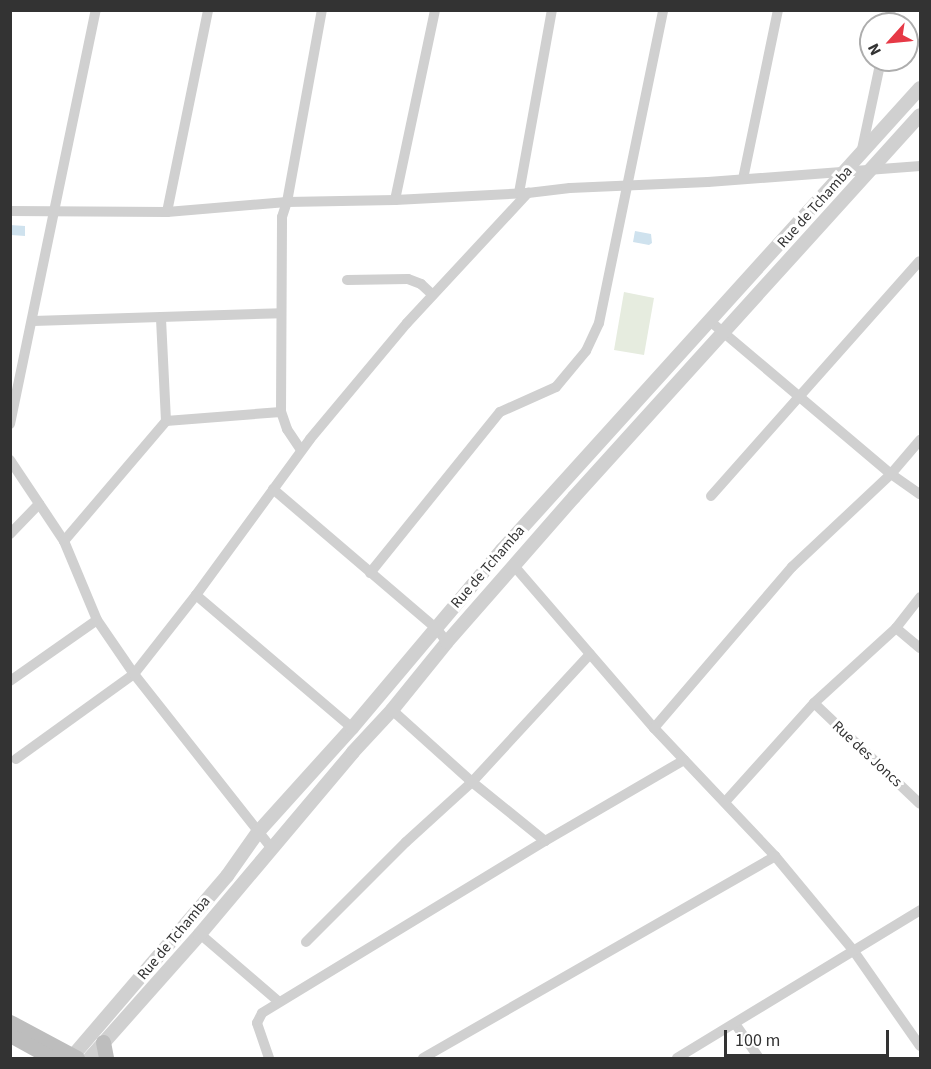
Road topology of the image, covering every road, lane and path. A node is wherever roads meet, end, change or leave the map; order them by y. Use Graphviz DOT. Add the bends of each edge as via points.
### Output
graph roads {
  1 [pos="96,10"];
  2 [pos="208,10"];
  3 [pos="322,10"];
  4 [pos="435,10"];
  5 [pos="552,10"];
  6 [pos="663,10"];
  7 [pos="778,10"];
  8 [pos="878,72"];
  9 [pos="921,88"];
  10 [pos="921,115"];
  11 [pos="861,155"];
  12 [pos="921,165"];
  13 [pos="869,170"];
  14 [pos="847,171"];
  15 [pos="742,179"];
  16 [pos="626,186"];
  17 [pos="523,193"];
  18 [pos="394,200"];
  19 [pos="288,202"];
  20 [pos="10,211"];
  21 [pos="167,212"];
  22 [pos="55,213"];
  23 [pos="921,261"];
  24 [pos="347,280"];
  25 [pos="433,295"];
  26 [pos="281,313"];
  27 [pos="161,317"];
  28 [pos="33,321"];
  29 [pos="711,322"];
  30 [pos="723,332"];
  31 [pos="799,398"];
  32 [pos="281,412"];
  33 [pos="166,421"];
  34 [pos="10,424"];
  35 [pos="921,440"];
  36 [pos="301,450"];
  37 [pos="10,460"];
  38 [pos="891,474"];
  39 [pos="273,489"];
  40 [pos="921,494"];
  41 [pos="711,496"];
  42 [pos="39,504"];
  43 [pos="10,534"];
  44 [pos="64,541"];
  45 [pos="515,567"];
  46 [pos="370,573"];
  47 [pos="196,595"];
  48 [pos="921,597"];
  49 [pos="98,620"];
  50 [pos="436,628"];
  51 [pos="896,628"];
  52 [pos="447,642"];
  53 [pos="921,648"];
  54 [pos="590,654"];
  55 [pos="134,674"];
  56 [pos="10,681"];
  57 [pos="814,704"];
  58 [pos="392,710"];
  59 [pos="352,728"];
  60 [pos="654,728"];
  61 [pos="16,759"];
  62 [pos="684,760"];
  63 [pos="472,782"];
  64 [pos="725,802"];
  65 [pos="921,804"];
  66 [pos="258,832"];
  67 [pos="545,841"];
  68 [pos="272,849"];
  69 [pos="775,855"];
  70 [pos="921,910"];
  71 [pos="200,934"];
  72 [pos="306,942"];
  73 [pos="853,950"];
  74 [pos="279,1002"];
  75 [pos="10,1022"];
  76 [pos="736,1025"];
  77 [pos="10,1035"];
  78 [pos="103,1042"];
  79 [pos="921,1046"];
  80 [pos="74,1058"];
  81 [pos="52,1059"];
  82 [pos="90,1059"];
  83 [pos="106,1059"];
  84 [pos="269,1059"];
  85 [pos="423,1059"];
  86 [pos="676,1059"];
  87 [pos="759,1059"];
  1 -- 22 [label="street"];
  2 -- 21 [label="street"];
  3 -- 19 [label="street"];
  4 -- 18 [label="street"];
  5 -- 17 [label="street"];
  6 -- 16 [label="street"];
  7 -- 15 [label="street"];
  8 -- 11 [label="street"];
  9 -- 11 [label="street, Rue de Tchamba"];
  10 -- 13 [label="street, Rue de Tchamba"];
  11 -- 14 [label="street, Rue de Tchamba"];
  12 -- 13 [label="street"];
  13 -- 14 [label="street"];
  13 -- 30 [label="street, Rue de Tchamba"];
  14 -- 15 [label="street"];
  14 -- 29 [label="street, Rue de Tchamba"];
  15 -- 16 [label="street"];
  16 -- 17 [label="street"];
  16 -- 46 [label="street" via="599,323 586,351 556,387 500,412"];
  17 -- 18 [label="street"];
  17 -- 25 [label="street"];
  18 -- 19 [label="street"];
  19 -- 21 [label="street"];
  19 -- 26 [label="street" via="282,217"];
  20 -- 22 [label="street"];
  21 -- 22 [label="street"];
  22 -- 28 [label="street"];
  23 -- 31 [label="street"];
  24 -- 25 [label="street" via="408,279"];
  25 -- 36 [label="street"];
  26 -- 27 [label="street"];
  26 -- 32 [label="street"];
  27 -- 28 [label="street"];
  27 -- 33 [label="street"];
  28 -- 34 [label="street"];
  29 -- 30 [label="street"];
  29 -- 50 [label="street, Rue de Tchamba" via="509,542"];
  30 -- 31 [label="street"];
  30 -- 45 [label="street, Rue de Tchamba"];
  31 -- 38 [label="street"];
  31 -- 41 [label="street"];
  32 -- 33 [label="street"];
  32 -- 36 [label="street"];
  33 -- 44 [label="street"];
  35 -- 38 [label="street"];
  36 -- 39 [label="street"];
  37 -- 42 [label="street"];
  38 -- 40 [label="street"];
  38 -- 60 [label="street" via="792,567"];
  39 -- 46 [label="street"];
  39 -- 47 [label="street"];
  42 -- 43 [label="street"];
  42 -- 44 [label="street"];
  44 -- 49 [label="street"];
  45 -- 52 [label="street, Rue de Tchamba"];
  45 -- 54 [label="street"];
  46 -- 50 [label="street"];
  47 -- 55 [label="street"];
  47 -- 59 [label="street"];
  48 -- 51 [label="street"];
  49 -- 55 [label="street"];
  49 -- 56 [label="street"];
  50 -- 52 [label="street"];
  50 -- 59 [label="street, Rue de Tchamba"];
  51 -- 53 [label="street"];
  51 -- 57 [label="street"];
  52 -- 58 [label="street, Rue de Tchamba"];
  54 -- 60 [label="street"];
  54 -- 63 [label="street"];
  55 -- 61 [label="street"];
  55 -- 66 [label="street"];
  57 -- 64 [label="street"];
  57 -- 65 [label="street, Rue des Joncs"];
  58 -- 63 [label="street"];
  58 -- 68 [label="street, Rue de Tchamba"];
  59 -- 66 [label="street, Rue de Tchamba"];
  60 -- 62 [label="street"];
  62 -- 64 [label="street"];
  62 -- 67 [label="street"];
  63 -- 67 [label="street"];
  63 -- 72 [label="street"];
  64 -- 69 [label="street"];
  66 -- 68 [label="street"];
  66 -- 80 [label="street, Rue de Tchamba" via="227,876"];
  67 -- 74 [label="street"];
  68 -- 71 [label="street, Rue de Tchamba"];
  69 -- 73 [label="street"];
  69 -- 85 [label="street"];
  70 -- 73 [label="street"];
  71 -- 74 [label="street"];
  71 -- 78 [label="street, Rue de Tchamba"];
  73 -- 76 [label="street"];
  73 -- 79 [label="street"];
  74 -- 84 [label="street" via="262,1013 257,1023"];
  75 -- 80 [label="main road"];
  76 -- 86 [label="street"];
  76 -- 87 [label="street"];
  77 -- 81 [label="main road"];
  78 -- 82 [label="street, Rue de Tchamba"];
  78 -- 83 [label="main road"];
}
